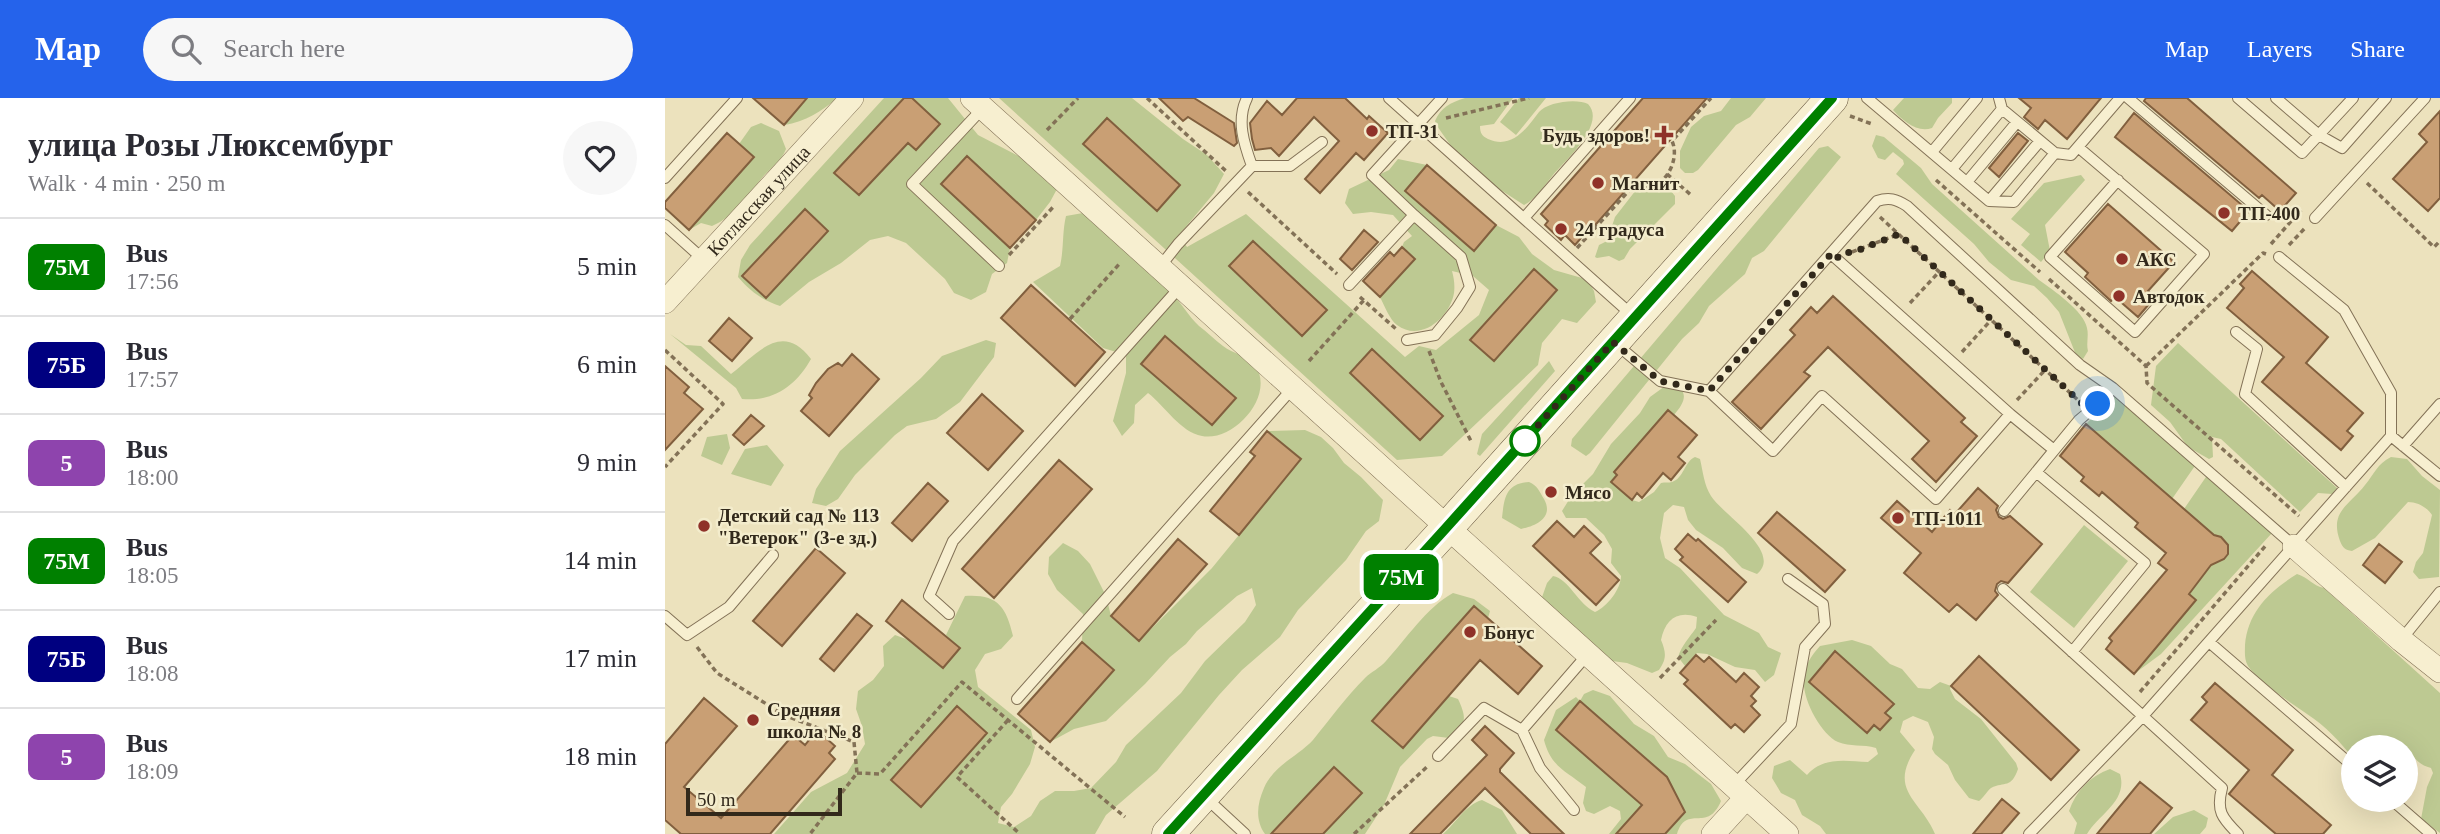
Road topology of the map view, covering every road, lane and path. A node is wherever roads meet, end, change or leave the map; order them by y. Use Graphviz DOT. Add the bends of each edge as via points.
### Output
graph roads {
  1 [pos="737,98"];
  2 [pos="852,98"];
  3 [pos="1078,98"];
  4 [pos="1147,98"];
  5 [pos="1247,98"];
  6 [pos="1389,98"];
  7 [pos="1442,98"];
  8 [pos="1529,98"];
  9 [pos="1630,98"];
  10 [pos="1711,98"];
  11 [pos="1867,98"];
  12 [pos="1977,98"];
  13 [pos="2120,98"];
  14 [pos="2128,98"];
  15 [pos="2238,98"];
  16 [pos="2276,98"];
  17 [pos="2353,98"];
  18 [pos="2386,98"];
  19 [pos="2425,98"];
  20 [pos="977,103"];
  21 [pos="2000,103"];
  22 [pos="1838,106"];
  23 [pos="2017,122"];
  24 [pos="1418,124"];
  25 [pos="1875,125"];
  26 [pos="1047,130"];
  27 [pos="2319,135"];
  28 [pos="2040,141"];
  29 [pos="1322,142"];
  30 [pos="2075,151"];
  31 [pos="1932,152"];
  32 [pos="2055,153"];
  33 [pos="1252,166"];
  34 [pos="1952,169"];
  35 [pos="1927,172"];
  36 [pos="2356,173"];
  37 [pos="1667,174"];
  38 [pos="665,178"];
  39 [pos="2118,180"];
  40 [pos="1237,182"];
  41 [pos="1967,182"];
  42 [pos="1691,195"];
  43 [pos="1989,201"];
  44 [pos="2309,202"];
  45 [pos="1055,205"];
  46 [pos="1877,214"];
  47 [pos="1414,215"];
  48 [pos="2266,215"];
  49 [pos="1524,218"];
  50 [pos="2315,218"];
  51 [pos="665,225"];
  52 [pos="1899,234"];
  53 [pos="2440,241"];
  54 [pos="2263,253"];
  55 [pos="1569,257"];
  56 [pos="1833,257"];
  57 [pos="2279,257"];
  58 [pos="704,260"];
  59 [pos="1121,262"];
  60 [pos="999,266"];
  61 [pos="1159,268"];
  62 [pos="1939,272"];
  63 [pos="1349,285"];
  64 [pos="1180,287"];
  65 [pos="1364,300"];
  66 [pos="665,302"];
  67 [pos="1904,310"];
  68 [pos="1635,317"];
  69 [pos="1070,319"];
  70 [pos="1991,320"];
  71 [pos="2236,332"];
  72 [pos="1424,337"];
  73 [pos="1407,340"];
  74 [pos="1613,342"];
  75 [pos="665,350"];
  76 [pos="1956,358"];
  77 [pos="1309,361"];
  78 [pos="2146,366"];
  79 [pos="2113,388"];
  80 [pos="1292,389"];
  81 [pos="1709,391"];
  82 [pos="2440,404"];
  83 [pos="2090,411"];
  84 [pos="2010,414"];
  85 [pos="2391,436"];
  86 [pos="1471,441"];
  87 [pos="2403,446"];
  88 [pos="2054,450"];
  89 [pos="665,467"];
  90 [pos="2036,472"];
  91 [pos="2440,476"];
  92 [pos="2346,487"];
  93 [pos="2004,511"];
  94 [pos="2311,526"];
  95 [pos="1446,528"];
  96 [pos="2286,539"];
  97 [pos="773,555"];
  98 [pos="1788,579"];
  99 [pos="2003,589"];
  100 [pos="2440,592"];
  101 [pos="949,614"];
  102 [pos="665,616"];
  103 [pos="1716,620"];
  104 [pos="687,635"];
  105 [pos="2401,640"];
  106 [pos="2209,642"];
  107 [pos="2072,652"];
  108 [pos="1587,655"];
  109 [pos="2440,671"];
  110 [pos="1660,678"];
  111 [pos="1017,699"];
  112 [pos="2129,704"];
  113 [pos="2143,716"];
  114 [pos="1007,720"];
  115 [pos="1522,730"];
  116 [pos="1438,756"];
  117 [pos="2341,756"];
  118 [pos="857,773"];
  119 [pos="1739,792"];
  120 [pos="1203,795"];
  121 [pos="1574,810"];
  122 [pos="2406,812"];
  123 [pos="1125,817"];
  124 [pos="810,834"];
  125 [pos="1020,834"];
  126 [pos="1168,834"];
  127 [pos="1245,834"];
  128 [pos="1354,834"];
  129 [pos="1713,834"];
  130 [pos="1787,834"];
  131 [pos="2029,834"];
  132 [pos="2238,834"];
  133 [pos="2431,834"];
  1 -- 38 [label="lane"];
  2 -- 58 [label="street, Котласская улица"];
  3 -- 26 [label="path"];
  4 -- 40 [label="path"];
  5 -- 33 [label="lane" via="1242,108 1243,140"];
  6 -- 24 [label="lane"];
  7 -- 24 [label="lane"];
  8 -- 24 [label="path"];
  9 -- 49 [label="lane"];
  10 -- 37 [label="path" via="1672,141 1675,160"];
  11 -- 31 [label="lane"];
  12 -- 31 [label="lane"];
  13 -- 30 [label="lane"];
  14 -- 48 [label="lane"];
  15 -- 27 [label="lane" via="2302,153"];
  16 -- 27 [label="lane"];
  17 -- 27 [label="lane"];
  18 -- 27 [label="lane" via="2342,148"];
  19 -- 36 [label="lane"];
  20 -- 60 [label="lane" via="912,184"];
  20 -- 61 [label="street"];
  21 -- 23 [label="lane"];
  21 -- 34 [label="lane"];
  22 -- 25 [label="path"];
  22 -- 68 [label="main road"];
  23 -- 28 [label="lane"];
  23 -- 41 [label="lane"];
  24 -- 47 [label="lane" via="1372,175"];
  24 -- 49 [label="lane"];
  28 -- 32 [label="lane"];
  28 -- 43 [label="lane"];
  29 -- 33 [label="lane" via="1290,166"];
  30 -- 32 [label="lane"];
  30 -- 39 [label="lane"];
  31 -- 34 [label="lane"];
  32 -- 43 [label="lane" via="2014,202"];
  33 -- 40 [label="lane"];
  34 -- 41 [label="lane"];
  35 -- 78 [label="path"];
  36 -- 50 [label="lane"];
  36 -- 53 [label="path" via="2434,247"];
  37 -- 42 [label="path"];
  37 -- 55 [label="path" via="1645,188 1634,185"];
  39 -- 39 [label="lane" via="2204,254 2135,332 2050,257"];
  40 -- 61 [label="lane"];
  40 -- 63 [label="path"];
  41 -- 43 [label="lane"];
  44 -- 54 [label="path"];
  45 -- 60 [label="path"];
  46 -- 52 [label="path"];
  47 -- 63 [label="lane"];
  47 -- 72 [label="lane" via="1461,257 1470,287 1435,335"];
  49 -- 55 [label="lane"];
  50 -- 57 [label="path"];
  51 -- 58 [label="lane"];
  52 -- 56 [label="path"];
  52 -- 62 [label="path"];
  54 -- 57 [label="path"];
  54 -- 78 [label="path"];
  55 -- 68 [label="lane"];
  56 -- 79 [label="lane" via="1877,201 1896,199 2080,365"];
  56 -- 81 [label="lane"];
  56 -- 84 [label="lane"];
  57 -- 85 [label="lane" via="2344,310 2391,393"];
  58 -- 66 [label="street, Котласская улица"];
  59 -- 69 [label="path"];
  61 -- 64 [label="street"];
  62 -- 67 [label="path"];
  62 -- 70 [label="path"];
  63 -- 65 [label="path"];
  64 -- 80 [label="street"];
  64 -- 101 [label="lane" via="953,541 929,596"];
  65 -- 73 [label="path"];
  65 -- 77 [label="path"];
  68 -- 74 [label="main road"];
  70 -- 76 [label="path"];
  70 -- 83 [label="path"];
  71 -- 92 [label="lane" via="2257,349 2245,394"];
  72 -- 73 [label="lane"];
  72 -- 86 [label="path"];
  74 -- 81 [label="lane" via="1660,381"];
  74 -- 95 [label="main road"];
  75 -- 89 [label="path" via="723,404"];
  78 -- 94 [label="path" via="2147,383"];
  79 -- 83 [label="lane"];
  79 -- 96 [label="lane"];
  80 -- 95 [label="street"];
  80 -- 111 [label="lane"];
  81 -- 84 [label="lane" via="1773,451 1822,396 1936,499"];
  82 -- 87 [label="lane"];
  83 -- 88 [label="lane"];
  84 -- 88 [label="lane"];
  85 -- 87 [label="lane"];
  85 -- 92 [label="lane"];
  87 -- 91 [label="lane"];
  88 -- 90 [label="lane"];
  90 -- 93 [label="lane"];
  90 -- 107 [label="lane" via="2145,563"];
  92 -- 94 [label="lane"];
  94 -- 96 [label="lane"];
  95 -- 108 [label="street"];
  95 -- 120 [label="main road"];
  96 -- 105 [label="street"];
  96 -- 106 [label="lane"];
  96 -- 112 [label="path"];
  97 -- 104 [label="lane" via="729,607"];
  98 -- 119 [label="lane" via="1823,604 1825,624 1805,647 1791,724"];
  99 -- 107 [label="lane"];
  100 -- 105 [label="lane"];
  102 -- 104 [label="lane"];
  103 -- 110 [label="path"];
  104 -- 118 [label="path" via="717,673 784,715 854,741"];
  105 -- 109 [label="street"];
  106 -- 113 [label="lane"];
  106 -- 117 [label="lane"];
  107 -- 112 [label="lane"];
  108 -- 115 [label="lane"];
  108 -- 119 [label="street"];
  112 -- 113 [label="lane"];
  113 -- 131 [label="lane"];
  113 -- 132 [label="lane" via="2222,789 2218,804 2225,821"];
  114 -- 118 [label="path" via="962,682 880,774"];
  114 -- 123 [label="path"];
  114 -- 125 [label="path" via="957,777"];
  115 -- 116 [label="lane" via="1483,708"];
  115 -- 121 [label="lane" via="1540,768"];
  116 -- 128 [label="path"];
  118 -- 124 [label="path"];
  119 -- 129 [label="street"];
  119 -- 130 [label="street"];
  120 -- 126 [label="main road"];
  120 -- 127 [label="lane"];
  122 -- 133 [label="lane"];
}
